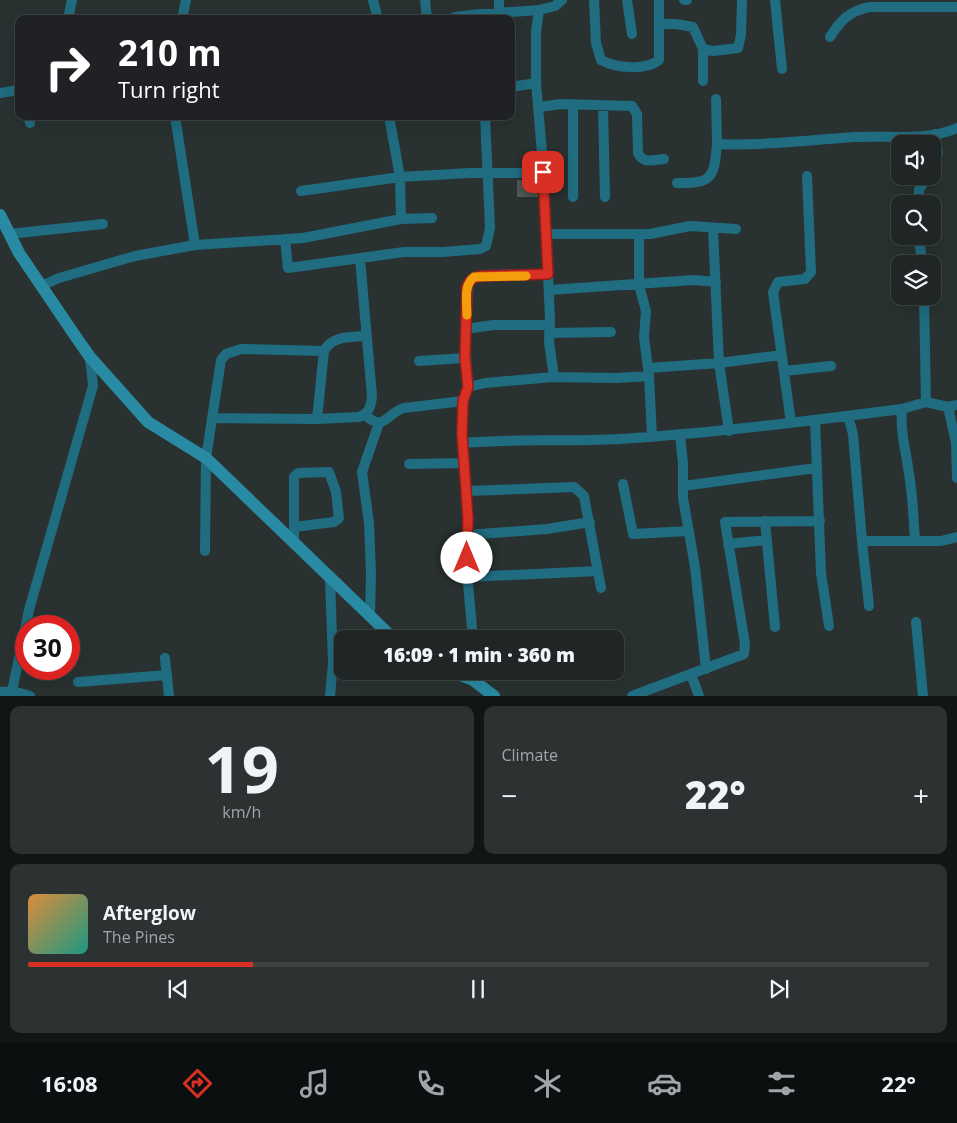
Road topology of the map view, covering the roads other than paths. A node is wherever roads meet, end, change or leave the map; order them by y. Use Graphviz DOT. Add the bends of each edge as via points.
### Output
graph roads {
  1 [pos="72,0"];
  2 [pos="186,0"];
  3 [pos="373,0"];
  4 [pos="425,0"];
  5 [pos="499,0"];
  6 [pos="562,0"];
  7 [pos="594,0"];
  8 [pos="627,0"];
  9 [pos="659,0"];
  10 [pos="742,0"];
  11 [pos="776,0"];
  12 [pos="957,7"];
  13 [pos="539,10"];
  14 [pos="499,12"];
  15 [pos="69,15"];
  16 [pos="183,15"];
  17 [pos="377,15"];
  18 [pos="427,15"];
  19 [pos="486,15"];
  20 [pos="660,24"];
  21 [pos="632,34"];
  22 [pos="830,37"];
  23 [pos="703,49"];
  24 [pos="782,69"];
  25 [pos="703,82"];
  26 [pos="536,83"];
  27 [pos="515,86"];
  28 [pos="15,91"];
  29 [pos="0,93"];
  30 [pos="716,99"];
  31 [pos="573,105"];
  32 [pos="603,106"];
  33 [pos="539,107"];
  34 [pos="176,120"];
  35 [pos="390,120"];
  36 [pos="485,120"];
  37 [pos="957,128"];
  38 [pos="935,134"];
  39 [pos="717,144"];
  40 [pos="664,159"];
  41 [pos="543,172"];
  42 [pos="489,174"];
  43 [pos="807,176"];
  44 [pos="400,177"];
  45 [pos="677,183"];
  46 [pos="301,191"];
  47 [pos="573,197"];
  48 [pos="606,197"];
  49 [pos="0,215"];
  50 [pos="432,218"];
  51 [pos="401,220"];
  52 [pos="103,224"];
  53 [pos="713,229"];
  54 [pos="736,229"];
  55 [pos="9,234"];
  56 [pos="546,234"];
  57 [pos="639,234"];
  58 [pos="285,239"];
  59 [pos="196,245"];
  60 [pos="360,259"];
  61 [pos="548,274"];
  62 [pos="716,282"];
  63 [pos="639,284"];
  64 [pos="41,286"];
  65 [pos="549,290"];
  66 [pos="924,305"];
  67 [pos="466,329"];
  68 [pos="550,329"];
  69 [pos="611,332"];
  70 [pos="366,336"];
  71 [pos="324,351"];
  72 [pos="782,355"];
  73 [pos="90,357"];
  74 [pos="465,358"];
  75 [pos="419,361"];
  76 [pos="719,363"];
  77 [pos="831,366"];
  78 [pos="784,371"];
  79 [pos="648,372"];
  80 [pos="554,377"];
  81 [pos="468,387"];
  82 [pos="463,401"];
  83 [pos="926,402"];
  84 [pos="953,406"];
  85 [pos="902,408"];
  86 [pos="365,415"];
  87 [pos="848,416"];
  88 [pos="212,418"];
  89 [pos="317,419"];
  90 [pos="814,420"];
  91 [pos="379,423"];
  92 [pos="791,423"];
  93 [pos="730,431"];
  94 [pos="680,435"];
  95 [pos="652,437"];
  96 [pos="463,443"];
  97 [pos="206,458"];
  98 [pos="465,463"];
  99 [pos="410,464"];
  100 [pos="816,468"];
  101 [pos="957,478"];
  102 [pos="623,484"];
  103 [pos="683,486"];
  104 [pos="467,491"];
  105 [pos="820,520"];
  106 [pos="765,521"];
  107 [pos="590,522"];
  108 [pos="294,527"];
  109 [pos="688,531"];
  110 [pos="467,534"];
  111 [pos="957,537"];
  112 [pos="915,539"];
  113 [pos="766,540"];
  114 [pos="862,541"];
  115 [pos="294,544"];
  116 [pos="728,544"];
  117 [pos="205,551"];
  118 [pos="598,571"];
  119 [pos="468,577"];
  120 [pos="330,579"];
  121 [pos="601,588"];
  122 [pos="869,606"];
  123 [pos="370,614"];
  124 [pos="916,622"];
  125 [pos="829,626"];
  126 [pos="775,627"];
  127 [pos="385,630"];
  128 [pos="472,630"];
  129 [pos="164,658"];
  130 [pos="706,669"];
  131 [pos="691,674"];
  132 [pos="167,675"];
  133 [pos="477,680"];
  134 [pos="78,682"];
  135 [pos="0,692"];
  136 [pos="652,692"];
  137 [pos="12,693"];
  138 [pos="30,696"];
  139 [pos="169,696"];
  140 [pos="330,696"];
  141 [pos="494,696"];
  142 [pos="632,696"];
  143 [pos="699,696"];
  144 [pos="923,696"];
  1 -- 15 [label="street"];
  2 -- 16 [label="street"];
  3 -- 17 [label="street"];
  4 -- 18 [label="street"];
  5 -- 14 [label="street"];
  6 -- 13 [label="street" via="555,6"];
  7 -- 20 [label="street" via="599,56 608,64 645,68 659,60"];
  8 -- 21 [label="street"];
  9 -- 20 [label="street"];
  10 -- 23 [label="street" via="738,48"];
  11 -- 24 [label="street"];
  12 -- 22 [label="street" via="870,7 840,21"];
  13 -- 14 [label="street"];
  13 -- 26 [label="street"];
  14 -- 19 [label="street"];
  20 -- 23 [label="street" via="693,27"];
  23 -- 25 [label="street"];
  26 -- 27 [label="street"];
  26 -- 33 [label="street"];
  28 -- 29 [label="street"];
  30 -- 39 [label="street"];
  31 -- 32 [label="street"];
  31 -- 33 [label="street"];
  31 -- 47 [label="street"];
  32 -- 40 [label="street" via="636,108 640,158"];
  32 -- 48 [label="street"];
  33 -- 41 [label="street"];
  34 -- 59 [label="street"];
  35 -- 44 [label="street"];
  36 -- 42 [label="street"];
  37 -- 38 [label="street"];
  38 -- 39 [label="street" via="754,146"];
  39 -- 45 [label="street" via="715,165 708,180"];
  41 -- 42 [label="street"];
  41 -- 56 [label="street"];
  42 -- 44 [label="street"];
  42 -- 60 [label="street" via="490,228 486,246"];
  43 -- 72 [label="street" via="811,272 805,279 778,282 773,292"];
  44 -- 46 [label="street"];
  44 -- 51 [label="street"];
  49 -- 55 [label="street"];
  50 -- 51 [label="street"];
  51 -- 58 [label="street"];
  52 -- 55 [label="street"];
  53 -- 54 [label="street"];
  53 -- 57 [label="street" via="690,226"];
  53 -- 62 [label="street"];
  55 -- 64 [label="street"];
  56 -- 57 [label="street"];
  56 -- 61 [label="street"];
  57 -- 63 [label="street"];
  58 -- 59 [label="street"];
  58 -- 60 [label="street" via="288,268"];
  59 -- 64 [label="street" via="135,256"];
  60 -- 70 [label="street"];
  61 -- 65 [label="street"];
  61 -- 67 [label="street" via="474,277 467,287"];
  62 -- 63 [label="street" via="694,280"];
  62 -- 76 [label="street"];
  63 -- 65 [label="street"];
  63 -- 79 [label="street" via="646,311 644,337"];
  64 -- 73 [label="street"];
  65 -- 68 [label="street"];
  66 -- 83 [label="street"];
  67 -- 68 [label="street" via="493,325"];
  67 -- 74 [label="street"];
  68 -- 69 [label="street"];
  68 -- 80 [label="street"];
  70 -- 71 [label="street" via="331,341"];
  70 -- 86 [label="street" via="372,396"];
  71 -- 88 [label="street" via="241,349 226,354 221,360"];
  71 -- 89 [label="street"];
  72 -- 76 [label="street"];
  72 -- 78 [label="street"];
  73 -- 97 [label="street" via="148,422"];
  73 -- 137 [label="street" via="93,386 29,610"];
  74 -- 75 [label="street"];
  74 -- 81 [label="street"];
  76 -- 79 [label="street"];
  76 -- 93 [label="street"];
  77 -- 78 [label="street"];
  78 -- 92 [label="street"];
  79 -- 80 [label="street" via="616,378"];
  79 -- 95 [label="street"];
  80 -- 81 [label="street"];
  81 -- 82 [label="street"];
  82 -- 91 [label="street" via="404,408"];
  82 -- 96 [label="street"];
  83 -- 84 [label="street"];
  83 -- 85 [label="street"];
  84 -- 101 [label="street"];
  85 -- 87 [label="street"];
  85 -- 112 [label="street" via="901,425"];
  86 -- 89 [label="street"];
  86 -- 91 [label="street"];
  87 -- 90 [label="street"];
  87 -- 114 [label="street"];
  88 -- 89 [label="street"];
  88 -- 97 [label="street"];
  90 -- 92 [label="street"];
  90 -- 100 [label="street"];
  91 -- 123 [label="street" via="362,472 369,523"];
  92 -- 93 [label="street"];
  93 -- 94 [label="street"];
  94 -- 95 [label="street"];
  94 -- 103 [label="street"];
  95 -- 96 [label="street"];
  96 -- 98 [label="street"];
  97 -- 115 [label="street"];
  97 -- 117 [label="street"];
  98 -- 99 [label="street"];
  98 -- 104 [label="street"];
  100 -- 103 [label="street"];
  100 -- 105 [label="street"];
  102 -- 109 [label="street" via="633,534"];
  103 -- 109 [label="street"];
  104 -- 107 [label="street" via="574,487 584,496"];
  104 -- 110 [label="street"];
  105 -- 106 [label="street"];
  105 -- 125 [label="street" via="821,573"];
  106 -- 113 [label="street"];
  106 -- 116 [label="street" via="725,522"];
  107 -- 110 [label="street" via="532,531"];
  107 -- 118 [label="street"];
  108 -- 108 [label="street" via="294,477 298,473 329,472 336,492 339,518 334,522"];
  108 -- 115 [label="street"];
  109 -- 130 [label="street"];
  110 -- 119 [label="street"];
  111 -- 112 [label="street" via="941,541"];
  112 -- 114 [label="street"];
  113 -- 116 [label="street"];
  113 -- 126 [label="street"];
  114 -- 122 [label="street"];
  115 -- 120 [label="street"];
  116 -- 130 [label="street" via="746,649 740,656"];
  118 -- 119 [label="street"];
  118 -- 121 [label="street"];
  119 -- 128 [label="street"];
  120 -- 123 [label="street"];
  120 -- 140 [label="street" via="333,663"];
  123 -- 127 [label="street"];
  124 -- 144 [label="street"];
  129 -- 132 [label="street"];
  130 -- 131 [label="street"];
  131 -- 136 [label="street"];
  131 -- 143 [label="street"];
  132 -- 134 [label="street"];
  132 -- 139 [label="street"];
  133 -- 141 [label="street"];
  135 -- 137 [label="street"];
  136 -- 142 [label="street"];
  137 -- 138 [label="street"];
}
